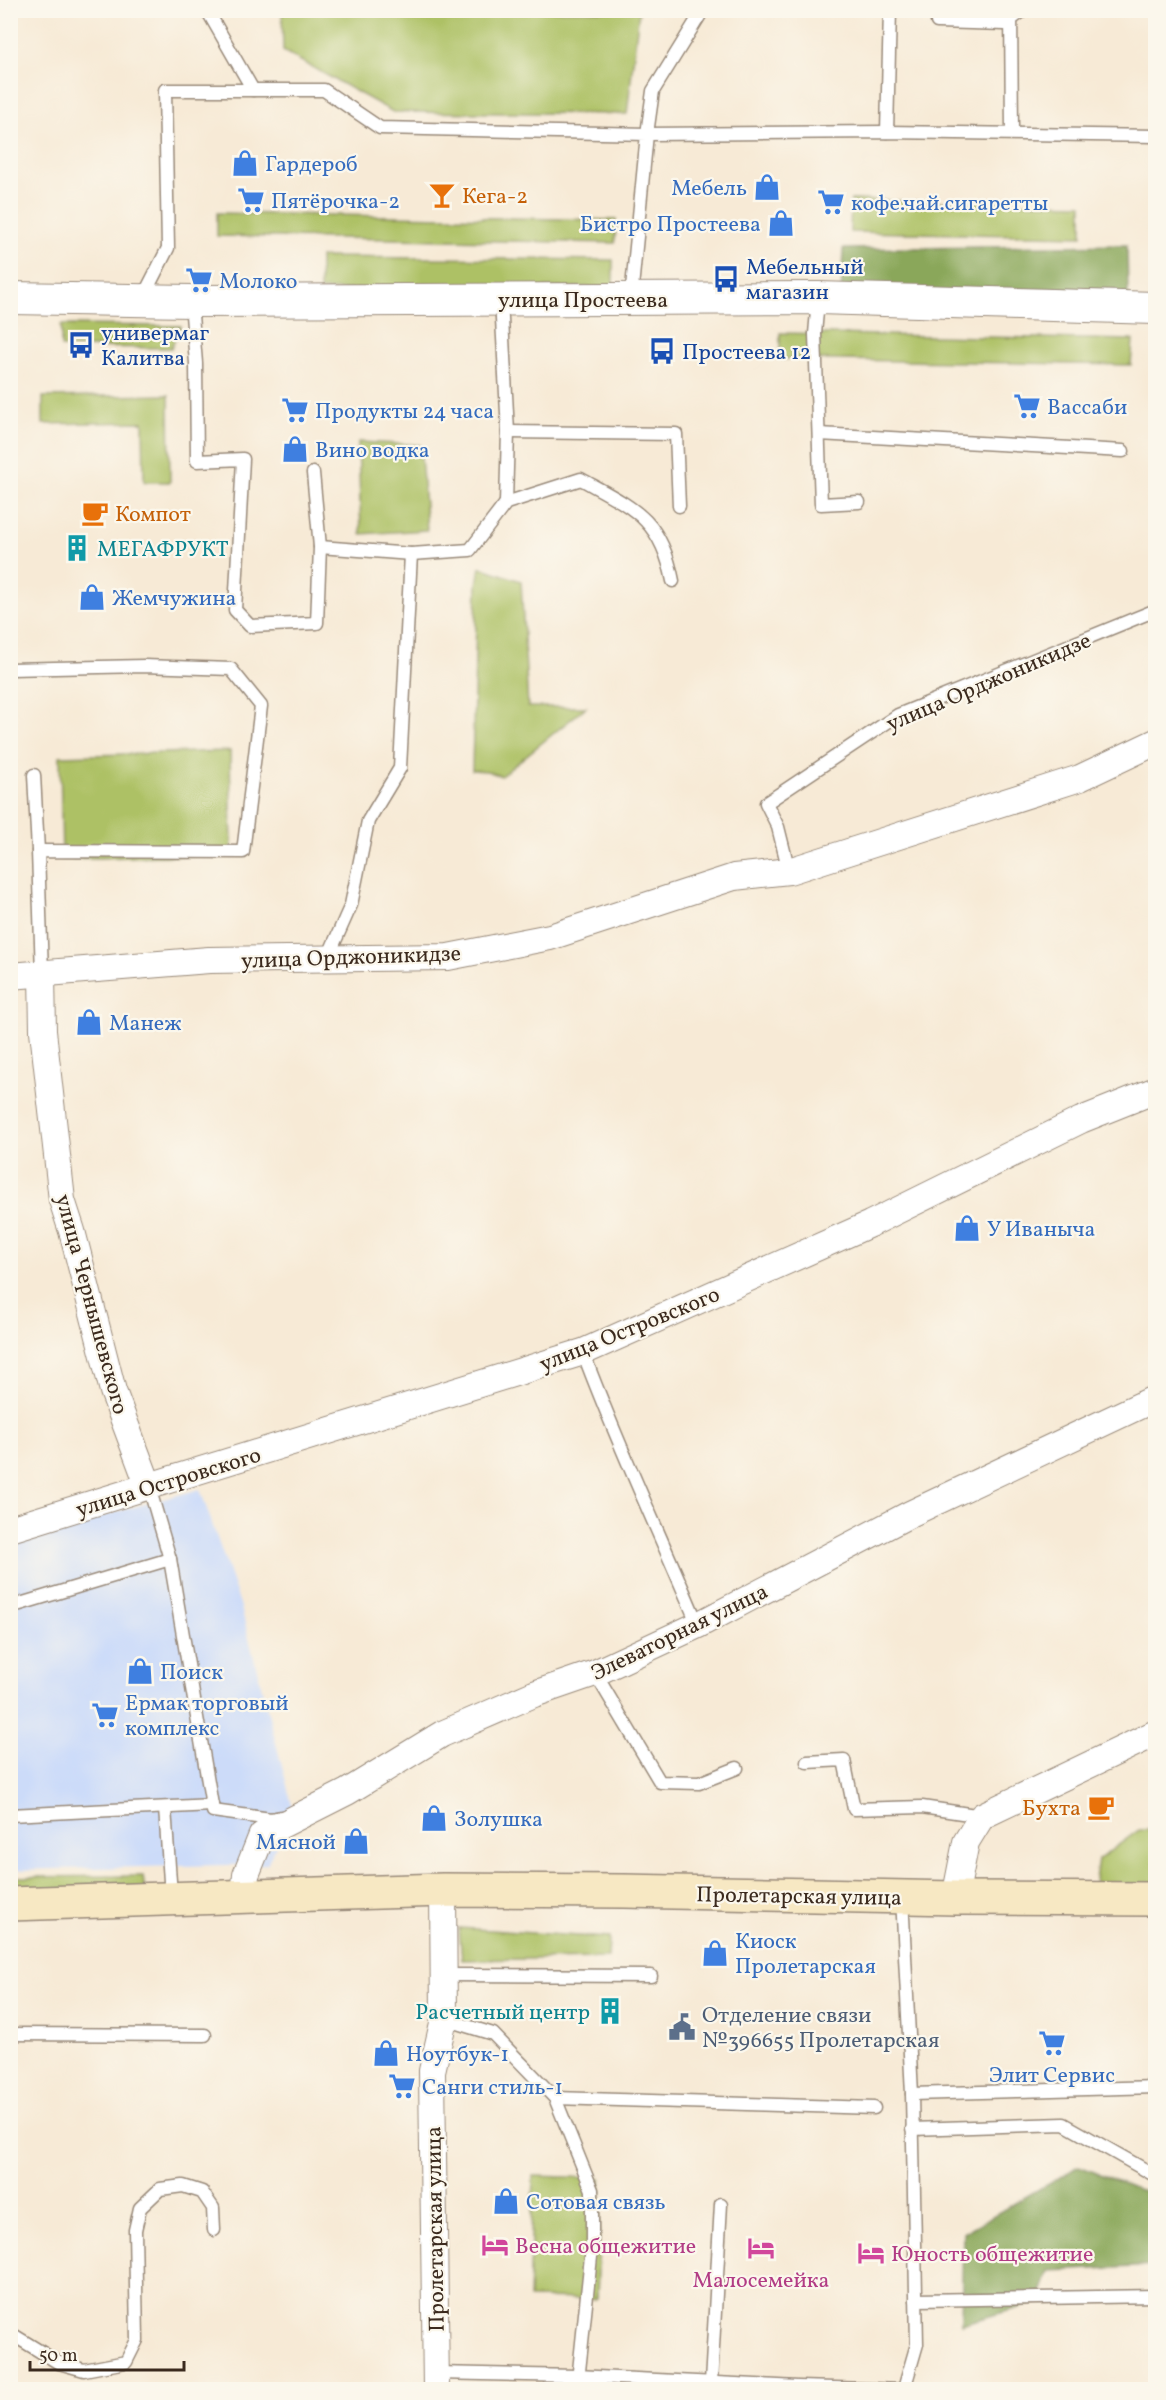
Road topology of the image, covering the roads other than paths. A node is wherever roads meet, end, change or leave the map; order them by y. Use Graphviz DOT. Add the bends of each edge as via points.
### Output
graph roads {
  1 [pos="207,10"];
  2 [pos="702,10"];
  3 [pos="890,10"];
  4 [pos="937,10"];
  5 [pos="1024,10"];
  6 [pos="1012,15"];
  7 [pos="253,90"];
  8 [pos="887,132"];
  9 [pos="1012,133"];
  10 [pos="647,134"];
  11 [pos="1155,136"];
  12 [pos="10,298"];
  13 [pos="818,298"];
  14 [pos="501,299"];
  15 [pos="630,299"];
  16 [pos="141,300"];
  17 [pos="191,302"];
  18 [pos="1155,308"];
  19 [pos="508,432"];
  20 [pos="819,434"];
  21 [pos="1123,451"];
  22 [pos="313,473"];
  23 [pos="859,502"];
  24 [pos="506,503"];
  25 [pos="679,506"];
  26 [pos="320,547"];
  27 [pos="411,554"];
  28 [pos="673,581"];
  29 [pos="1155,610"];
  30 [pos="10,669"];
  31 [pos="1155,742"];
  32 [pos="34,775"];
  33 [pos="38,851"];
  34 [pos="789,871"];
  35 [pos="327,960"];
  36 [pos="42,974"];
  37 [pos="10,976"];
  38 [pos="1155,1090"];
  39 [pos="583,1352"];
  40 [pos="1155,1398"];
  41 [pos="149,1487"];
  42 [pos="10,1529"];
  43 [pos="170,1558"];
  44 [pos="10,1607"];
  45 [pos="698,1625"];
  46 [pos="596,1673"];
  47 [pos="1155,1733"];
  48 [pos="1155,1746"];
  49 [pos="1121,1748"];
  50 [pos="807,1762"];
  51 [pos="737,1768"];
  52 [pos="212,1805"];
  53 [pos="165,1808"];
  54 [pos="10,1815"];
  55 [pos="298,1815"];
  56 [pos="982,1816"];
  57 [pos="443,1890"];
  58 [pos="244,1897"];
  59 [pos="902,1897"];
  60 [pos="955,1898"];
  61 [pos="171,1899"];
  62 [pos="1155,1899"];
  63 [pos="10,1905"];
  64 [pos="443,1975"];
  65 [pos="651,1976"];
  66 [pos="444,2019"];
  67 [pos="10,2034"];
  68 [pos="205,2035"];
  69 [pos="1155,2087"];
  70 [pos="912,2094"];
  71 [pos="555,2098"];
  72 [pos="874,2108"];
  73 [pos="912,2129"];
  74 [pos="1155,2176"];
  75 [pos="721,2204"];
  76 [pos="214,2230"];
  77 [pos="1155,2296"];
  78 [pos="916,2301"];
  79 [pos="10,2333"];
  80 [pos="577,2376"];
  81 [pos="436,2381"];
  82 [pos="711,2383"];
  83 [pos="798,2388"];
  84 [pos="904,2389"];
  85 [pos="577,2390"];
  1 -- 7 [label="lane"];
  2 -- 10 [label="lane" via="653,91"];
  3 -- 8 [label="lane"];
  4 -- 6 [label="lane" via="936,22 1005,24"];
  5 -- 6 [label="lane"];
  6 -- 9 [label="lane"];
  7 -- 10 [label="lane" via="324,90 380,128"];
  7 -- 16 [label="lane" via="165,90 168,248"];
  8 -- 9 [label="lane"];
  8 -- 10 [label="lane"];
  9 -- 11 [label="lane"];
  10 -- 15 [label="lane"];
  12 -- 16 [label="street, улица Простеева"];
  13 -- 15 [label="street, улица Простеева"];
  13 -- 18 [label="street, улица Простеева"];
  13 -- 20 [label="lane"];
  14 -- 15 [label="street, улица Простеева"];
  14 -- 17 [label="street, улица Простеева"];
  14 -- 19 [label="lane"];
  16 -- 17 [label="street, улица Простеева"];
  17 -- 26 [label="lane" via="197,461 243,459 235,610 250,626 317,623"];
  19 -- 24 [label="lane"];
  19 -- 25 [label="lane" via="676,434"];
  20 -- 21 [label="lane"];
  20 -- 23 [label="lane" via="821,504"];
  22 -- 26 [label="lane"];
  24 -- 27 [label="lane" via="470,550"];
  24 -- 28 [label="lane" via="581,479 634,508 656,532 669,559"];
  26 -- 27 [label="lane"];
  27 -- 35 [label="lane" via="400,768 368,821 351,905"];
  29 -- 34 [label="lane, улица Орджоникидзе" via="898,715 766,804 778,827"];
  30 -- 33 [label="lane" via="231,669 261,706 243,852"];
  31 -- 34 [label="street, улица Орджоникидзе" via="1080,778"];
  32 -- 33 [label="lane"];
  33 -- 36 [label="lane"];
  34 -- 35 [label="street, улица Орджоникидзе" via="734,877 550,937 448,957"];
  35 -- 36 [label="street, улица Орджоникидзе" via="208,960"];
  36 -- 37 [label="street, улица Орджоникидзе"];
  36 -- 41 [label="street, улица Чернышевского" via="43,1031 62,1200 113,1391"];
  38 -- 39 [label="street, улица Островского" via="1081,1120 870,1224"];
  39 -- 41 [label="street, улица Островского"];
  39 -- 45 [label="lane"];
  40 -- 45 [label="street, Элеваторная улица" via="910,1514"];
  41 -- 42 [label="street, улица Островского"];
  41 -- 43 [label="lane"];
  43 -- 44 [label="lane"];
  43 -- 52 [label="lane"];
  45 -- 46 [label="street, Элеваторная улица"];
  46 -- 51 [label="lane" via="660,1782 699,1783"];
  46 -- 55 [label="street, Элеваторная улица" via="534,1694 442,1734 346,1792"];
  47 -- 49 [label="street"];
  48 -- 49 [label="lane"];
  49 -- 56 [label="street"];
  50 -- 56 [label="lane" via="844,1760 854,1809 922,1807"];
  52 -- 53 [label="lane"];
  52 -- 55 [label="lane" via="213,1811 271,1820"];
  53 -- 54 [label="lane"];
  53 -- 61 [label="lane"];
  55 -- 58 [label="street, Элеваторная улица" via="262,1835 246,1875"];
  56 -- 60 [label="street" via="966,1842"];
  57 -- 58 [label="main road, Пролетарская улица"];
  57 -- 59 [label="main road, Пролетарская улица"];
  57 -- 64 [label="street, Пролетарская улица"];
  58 -- 61 [label="main road, Пролетарская улица"];
  59 -- 60 [label="main road, Пролетарская улица"];
  59 -- 70 [label="lane"];
  60 -- 62 [label="main road, Пролетарская улица"];
  61 -- 63 [label="main road, Пролетарская улица"];
  64 -- 65 [label="lane"];
  64 -- 66 [label="street, Пролетарская улица"];
  66 -- 71 [label="lane" via="493,2034"];
  66 -- 81 [label="street, Пролетарская улица" via="432,2071"];
  67 -- 68 [label="lane"];
  69 -- 70 [label="lane"];
  70 -- 73 [label="lane"];
  71 -- 72 [label="lane"];
  71 -- 80 [label="lane" via="592,2190 592,2247"];
  73 -- 74 [label="lane" via="1064,2124"];
  73 -- 78 [label="lane"];
  75 -- 82 [label="lane"];
  76 -- 79 [label="lane" via="213,2208 202,2192 183,2186 160,2189 140,2208 135,2230 137,2340 126,2362 84,2370 58,2363"];
  77 -- 78 [label="lane"];
  78 -- 84 [label="lane" via="916,2344"];
  80 -- 81 [label="lane"];
  80 -- 82 [label="lane"];
  80 -- 85 [label="lane"];
  82 -- 83 [label="lane"];
  83 -- 84 [label="lane"];
}
